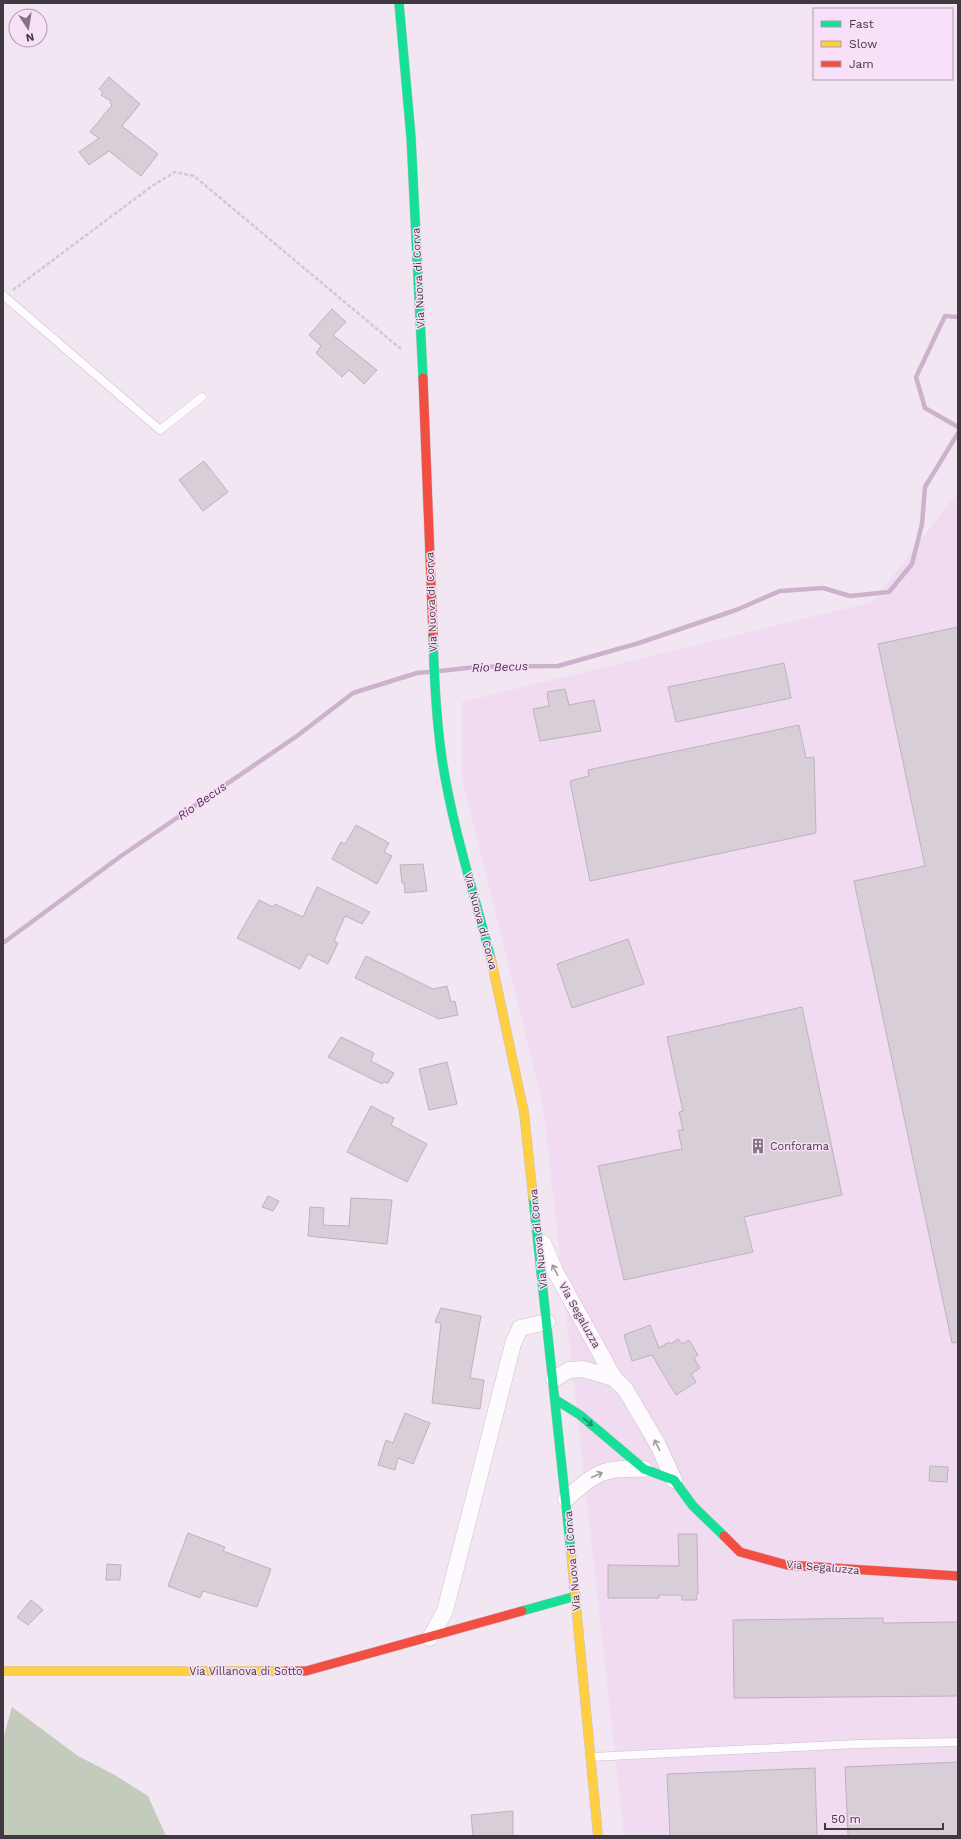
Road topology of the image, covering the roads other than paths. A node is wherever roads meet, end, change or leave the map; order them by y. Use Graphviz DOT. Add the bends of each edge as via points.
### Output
graph roads {
  1 [pos="399,3"];
  2 [pos="4,296"];
  3 [pos="202,397"];
  4 [pos="537,1229"];
  5 [pos="547,1322"];
  6 [pos="614,1378"];
  7 [pos="554,1379"];
  8 [pos="556,1400"];
  9 [pos="644,1469"];
  10 [pos="674,1480"];
  11 [pos="566,1499"];
  12 [pos="958,1576"];
  13 [pos="576,1596"];
  14 [pos="430,1638"];
  15 [pos="3,1671"];
  16 [pos="958,1742"];
  17 [pos="591,1757"];
  18 [pos="598,1836"];
  1 -- 4 [label="main road, Via Nuova di Corva" via="411,136 426,439 434,677 442,759 457,830 497,980 524,1112"];
  2 -- 3 [label="lane" via="160,430"];
  4 -- 5 [label="main road, Via Nuova di Corva"];
  6 -- 4 [label="street, Via Segaluzza, one-way" via="555,1271"];
  5 -- 7 [label="main road, Via Nuova di Corva"];
  5 -- 14 [label="street" via="520,1328 513,1344 445,1611"];
  6 -- 7 [label="street" via="583,1369 569,1370"];
  10 -- 6 [label="street, Via Segaluzza, one-way" via="657,1443 624,1389"];
  7 -- 8 [label="main road, Via Nuova di Corva"];
  8 -- 9 [label="main road, one-way" via="580,1415"];
  8 -- 11 [label="main road, Via Nuova di Corva"];
  9 -- 10 [label="main road"];
  11 -- 9 [label="street, one-way" via="594,1475 616,1468"];
  10 -- 12 [label="main road, Via Segaluzza" via="693,1506 740,1552 787,1565"];
  11 -- 13 [label="main road, Via Nuova di Corva"];
  13 -- 14 [label="main road, Via Villanova di Sotto"];
  13 -- 17 [label="main road, Via Nuova di Corva"];
  14 -- 15 [label="main road, Via Villanova di Sotto" via="306,1672"];
  16 -- 17 [label="lane" via="851,1744"];
  17 -- 18 [label="main road, Via Nuova di Corva"];
}
